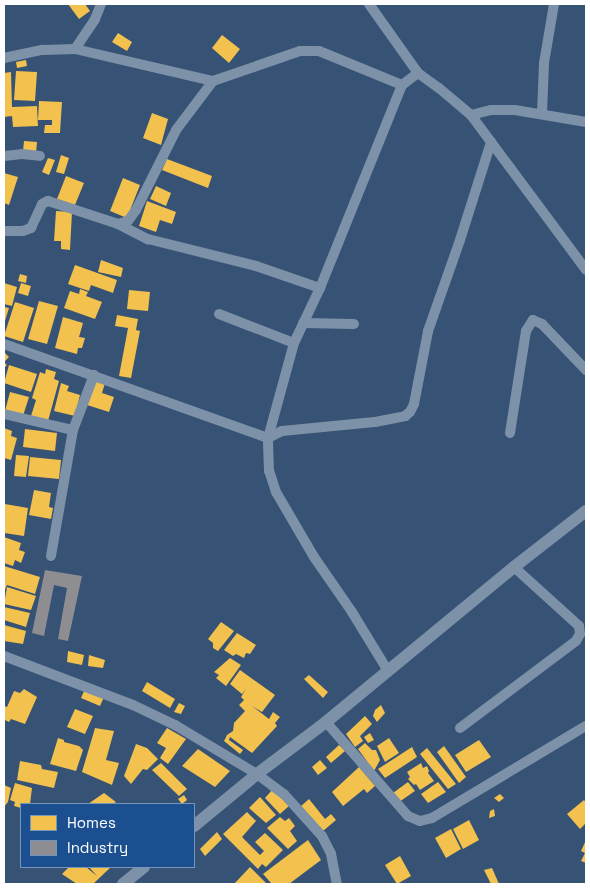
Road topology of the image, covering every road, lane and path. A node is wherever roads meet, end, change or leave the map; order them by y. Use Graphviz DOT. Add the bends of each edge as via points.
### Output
graph roads {
  1 [pos="101,4"];
  2 [pos="369,4"];
  3 [pos="554,4"];
  4 [pos="75,49"];
  5 [pos="4,58"];
  6 [pos="418,73"];
  7 [pos="214,81"];
  8 [pos="402,85"];
  9 [pos="542,113"];
  10 [pos="470,115"];
  11 [pos="586,122"];
  12 [pos="491,142"];
  13 [pos="4,156"];
  14 [pos="40,156"];
  15 [pos="118,224"];
  16 [pos="4,231"];
  17 [pos="586,270"];
  18 [pos="320,288"];
  19 [pos="219,314"];
  20 [pos="304,323"];
  21 [pos="354,324"];
  22 [pos="294,343"];
  23 [pos="4,344"];
  24 [pos="586,370"];
  25 [pos="94,375"];
  26 [pos="4,414"];
  27 [pos="73,430"];
  28 [pos="510,432"];
  29 [pos="268,438"];
  30 [pos="586,511"];
  31 [pos="51,556"];
  32 [pos="514,567"];
  33 [pos="4,656"];
  34 [pos="388,671"];
  35 [pos="326,722"];
  36 [pos="586,726"];
  37 [pos="460,728"];
  38 [pos="257,774"];
  39 [pos="195,825"];
  40 [pos="143,868"];
  41 [pos="123,884"];
  42 [pos="337,884"];
  1 -- 4 [label="street"];
  2 -- 6 [label="street"];
  3 -- 9 [label="street" via="544,63"];
  4 -- 5 [label="street" via="43,50"];
  4 -- 7 [label="street"];
  6 -- 8 [label="street"];
  6 -- 10 [label="street"];
  7 -- 8 [label="street" via="300,51 319,51"];
  7 -- 15 [label="street" via="176,130 136,210 128,221"];
  8 -- 18 [label="street"];
  9 -- 10 [label="street" via="491,110"];
  9 -- 11 [label="street"];
  10 -- 12 [label="street"];
  12 -- 17 [label="street"];
  12 -- 29 [label="street" via="428,331 410,412 375,422 282,431"];
  13 -- 14 [label="street"];
  15 -- 16 [label="street" via="48,201 42,204 31,228"];
  15 -- 18 [label="street" via="148,239 256,266"];
  18 -- 20 [label="street"];
  19 -- 22 [label="street"];
  20 -- 21 [label="street"];
  20 -- 22 [label="street"];
  22 -- 29 [label="street"];
  23 -- 25 [label="street"];
  24 -- 28 [label="street" via="542,324 533,320 526,331"];
  25 -- 27 [label="street"];
  25 -- 29 [label="street"];
  26 -- 27 [label="street"];
  27 -- 31 [label="street"];
  29 -- 34 [label="street" via="269,471 276,492"];
  30 -- 32 [label="street"];
  32 -- 34 [label="street"];
  32 -- 37 [label="street" via="579,626 580,634 576,641"];
  33 -- 38 [label="street" via="133,705 175,725"];
  34 -- 35 [label="street"];
  35 -- 36 [label="street" via="408,816 420,821 432,818"];
  35 -- 38 [label="street"];
  38 -- 39 [label="street"];
  38 -- 42 [label="street" via="284,794 322,836 331,854"];
  40 -- 41 [label="street"];
}
